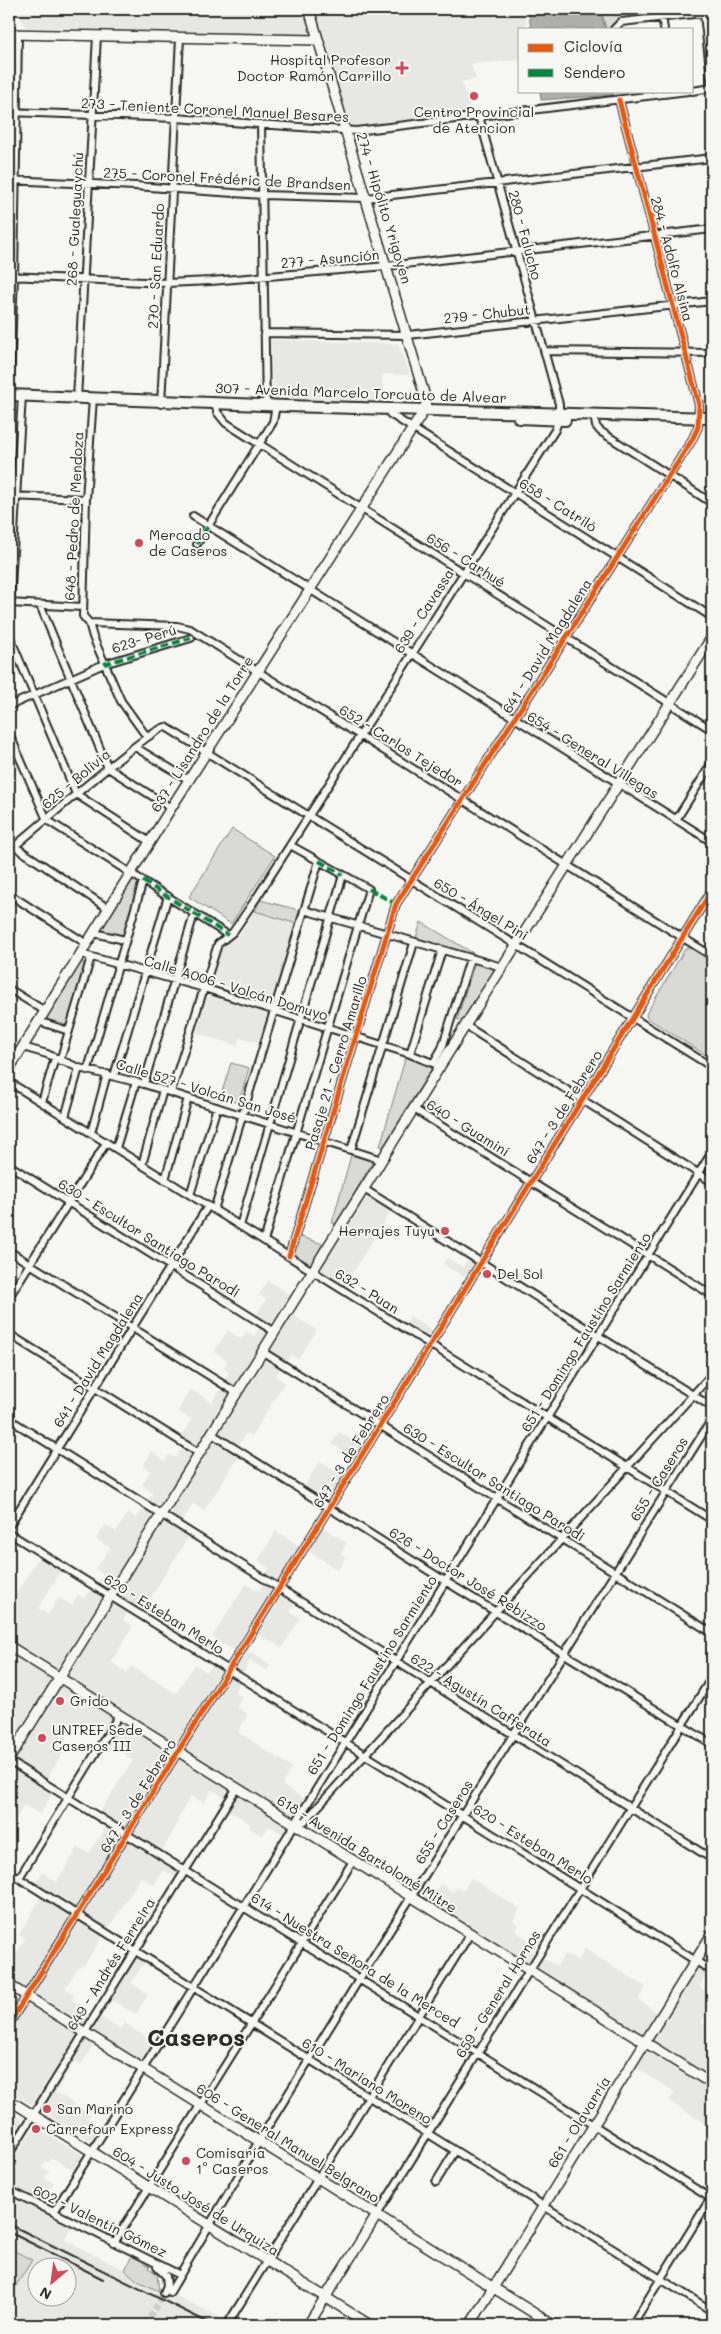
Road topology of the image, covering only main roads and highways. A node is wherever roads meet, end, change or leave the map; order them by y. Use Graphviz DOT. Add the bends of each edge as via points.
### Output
graph roads {
  1 [pos="9,394"];
  2 [pos="22,398"];
  3 [pos="9,400"];
  4 [pos="271,408"];
  5 [pos="423,412"];
  6 [pos="712,418"];
  7 [pos="699,421"];
  8 [pos="712,424"];
  1 -- 2 [label="main road, 307 - Avenida Marcelo Torcuato de Alvear"];
  2 -- 3 [label="main road, 307 - Avenida Marcelo Torcuato de Alvear"];
  2 -- 4 [label="main road, 307 - Avenida Marcelo Torcuato de Alvear"];
  4 -- 5 [label="main road, 307 - Avenida Marcelo Torcuato de Alvear"];
  4 -- 5 [label="main road, 307 - Avenida Marcelo Torcuato de Alvear" via="390,414"];
  5 -- 7 [label="main road, 307 - Avenida Marcelo Torcuato de Alvear"];
  6 -- 7 [label="main road, 307 - Avenida Marcelo Torcuato de Alvear"];
  7 -- 8 [label="main road, 307 - Avenida Marcelo Torcuato de Alvear"];
}
